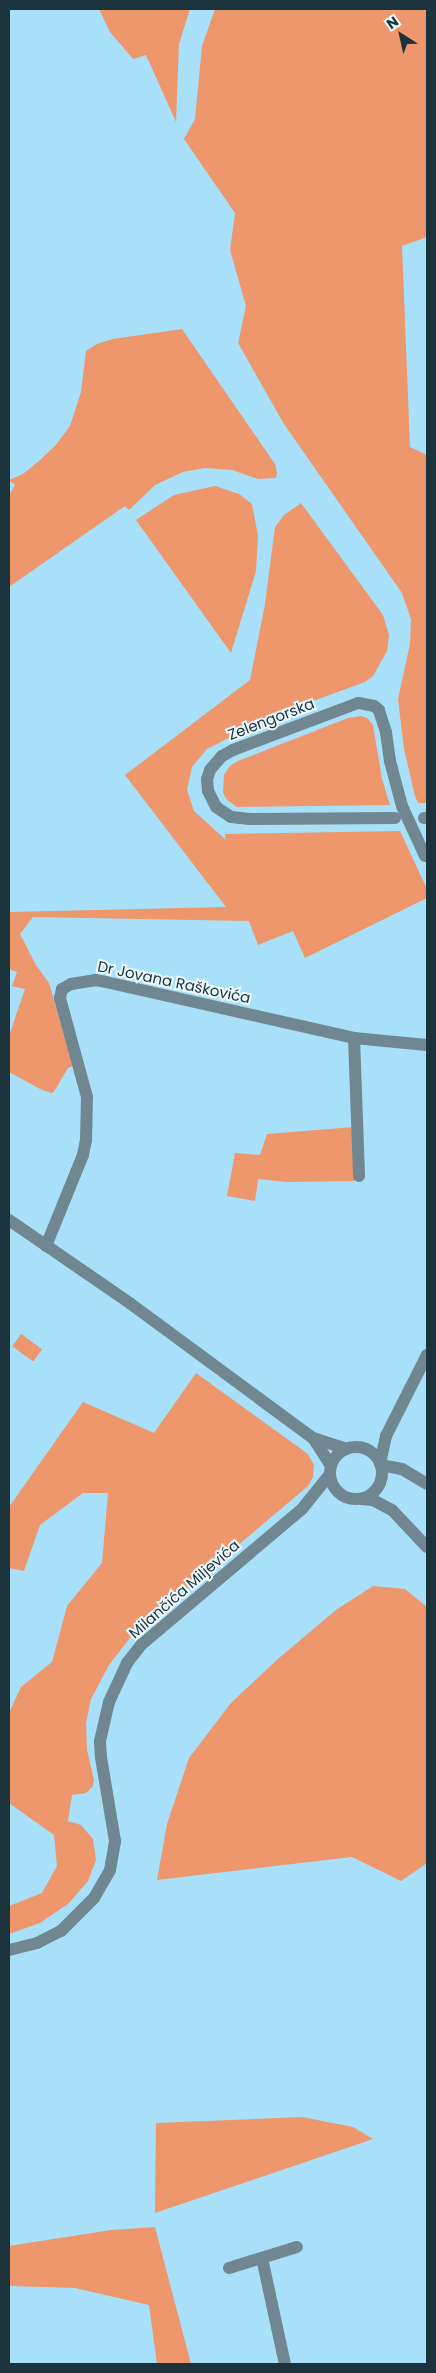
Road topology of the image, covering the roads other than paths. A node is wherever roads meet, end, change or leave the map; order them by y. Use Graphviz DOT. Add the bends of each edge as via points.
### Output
graph roads {
  1 [pos="395,818"];
  2 [pos="426,858"];
  3 [pos="354,1038"];
  4 [pos="427,1046"];
  5 [pos="359,1176"];
  6 [pos="10,1225"];
  7 [pos="46,1246"];
  8 [pos="427,1355"];
  9 [pos="313,1438"];
  10 [pos="386,1438"];
  11 [pos="346,1449"];
  12 [pos="366,1449"];
  13 [pos="381,1464"];
  14 [pos="330,1470"];
  15 [pos="382,1480"];
  16 [pos="427,1484"];
  17 [pos="339,1493"];
  18 [pos="361,1499"];
  19 [pos="302,1508"];
  20 [pos="392,1510"];
  21 [pos="427,1547"];
  22 [pos="9,1950"];
  23 [pos="297,2247"];
  24 [pos="262,2258"];
  25 [pos="229,2268"];
  26 [pos="285,2364"];
  1 -- 2 [label="street, Zelengorska, bridge" via="231,817 216,807 208,791 210,770 222,756 233,750 358,703 366,703 378,710 402,806"];
  3 -- 4 [label="street, Dr Jovana Raškovića"];
  3 -- 5 [label="street"];
  3 -- 7 [label="street, Dr Jovana Raškovića" via="95,980 62,989 60,998 86,1097 86,1140"];
  6 -- 7 [label="street"];
  7 -- 9 [label="street"];
  8 -- 10 [label="street"];
  9 -- 11 [label="street"];
  9 -- 14 [label="street"];
  10 -- 12 [label="street"];
  10 -- 13 [label="street"];
  11 -- 12 [label="street"];
  11 -- 14 [label="street" via="334,1459"];
  12 -- 13 [label="street" via="376,1455"];
  13 -- 15 [label="street"];
  13 -- 16 [label="street" via="396,1466"];
  14 -- 17 [label="street" via="331,1481"];
  14 -- 19 [label="street, Milančića Miljevića"];
  15 -- 18 [label="street" via="373,1493"];
  15 -- 20 [label="street"];
  17 -- 18 [label="street"];
  17 -- 19 [label="street, Milančića Miljevića"];
  18 -- 20 [label="street" via="373,1500"];
  19 -- 22 [label="street, Milančića Miljevića" via="141,1645 127,1663 118,1679 102,1727 101,1757 115,1842 110,1870 94,1898 60,1931 37,1943"];
  20 -- 21 [label="street"];
  23 -- 24 [label="street"];
  24 -- 25 [label="street"];
  24 -- 26 [label="street"];
}
